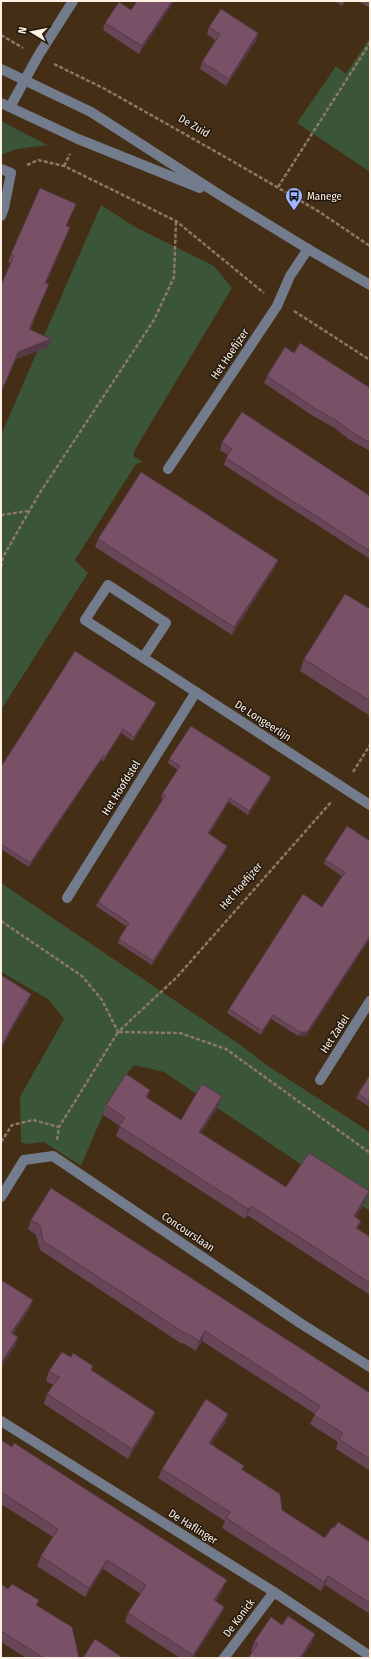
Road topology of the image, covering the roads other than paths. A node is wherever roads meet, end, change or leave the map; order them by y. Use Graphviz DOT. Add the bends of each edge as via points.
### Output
graph roads {
  1 [pos="73,1"];
  2 [pos="1,69"];
  3 [pos="24,80"];
  4 [pos="6,105"];
  5 [pos="1,169"];
  6 [pos="222,197"];
  7 [pos="1,216"];
  8 [pos="308,250"];
  9 [pos="370,285"];
  10 [pos="168,469"];
  11 [pos="144,658"];
  12 [pos="196,692"];
  13 [pos="370,805"];
  14 [pos="67,898"];
  15 [pos="370,1001"];
  16 [pos="320,1080"];
  17 [pos="1,1197"];
  18 [pos="370,1367"];
  19 [pos="1,1421"];
  20 [pos="274,1592"];
  21 [pos="370,1656"];
  22 [pos="224,1658"];
  1 -- 3 [label="street"];
  2 -- 3 [label="street"];
  3 -- 4 [label="street"];
  3 -- 6 [label="street" via="91,112"];
  4 -- 6 [label="street" via="78,139"];
  5 -- 7 [label="street" via="11,173"];
  6 -- 8 [label="street"];
  8 -- 9 [label="street"];
  8 -- 10 [label="street, Het Hoefijzer" via="290,276 277,306"];
  11 -- 11 [label="street, De Longeerlijn" via="85,620 108,585 166,623"];
  11 -- 12 [label="street, De Longeerlijn"];
  12 -- 13 [label="street, De Longeerlijn"];
  12 -- 14 [label="street, Het Hoofdstel"];
  15 -- 16 [label="street, Het Zadel"];
  17 -- 18 [label="street, Concourslaan" via="24,1160 53,1156"];
  19 -- 20 [label="street, De Haflinger"];
  20 -- 21 [label="street, De Haflinger"];
  20 -- 22 [label="street, De Konick"];
}
